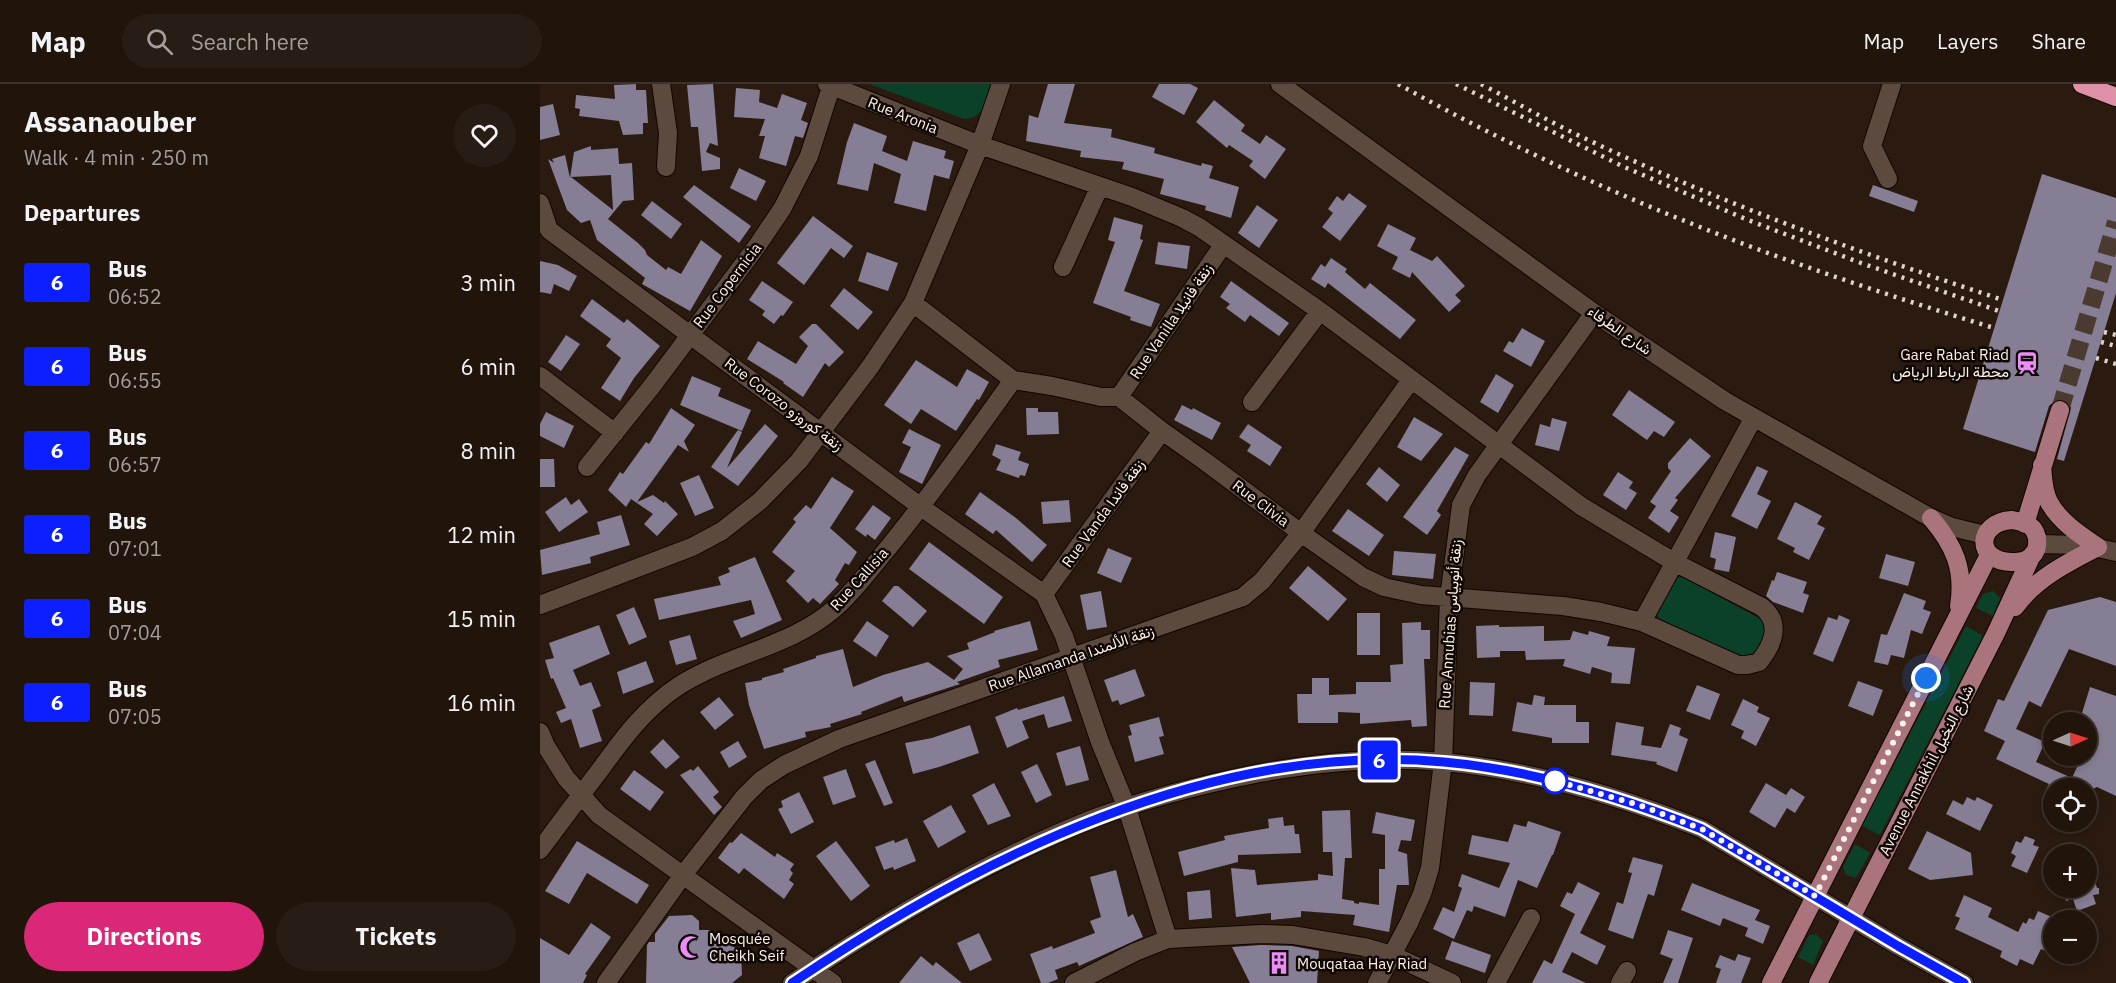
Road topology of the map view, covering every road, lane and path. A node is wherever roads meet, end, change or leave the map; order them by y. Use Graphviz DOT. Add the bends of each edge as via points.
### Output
graph roads {
  1 [pos="661,84"];
  2 [pos="1001,84"];
  3 [pos="1280,84"];
  4 [pos="1893,84"];
  5 [pos="2082,84"];
  6 [pos="830,85"];
  7 [pos="2116,96"];
  8 [pos="980,145"];
  9 [pos="666,167"];
  10 [pos="1888,179"];
  11 [pos="1100,186"];
  12 [pos="540,203"];
  13 [pos="544,232"];
  14 [pos="1223,245"];
  15 [pos="1063,267"];
  16 [pos="913,303"];
  17 [pos="1320,311"];
  18 [pos="1594,313"];
  19 [pos="690,334"];
  20 [pos="540,376"];
  21 [pos="1013,380"];
  22 [pos="1411,380"];
  23 [pos="1119,397"];
  24 [pos="1252,402"];
  25 [pos="2060,410"];
  26 [pos="1753,419"];
  27 [pos="1162,431"];
  28 [pos="821,432"];
  29 [pos="615,434"];
  30 [pos="1500,444"];
  31 [pos="2042,465"];
  32 [pos="587,467"];
  33 [pos="921,507"];
  34 [pos="1931,518"];
  35 [pos="2025,524"];
  36 [pos="1301,533"];
  37 [pos="1985,536"];
  38 [pos="2098,547"];
  39 [pos="2035,550"];
  40 [pos="2116,552"];
  41 [pos="1989,555"];
  42 [pos="1674,561"];
  43 [pos="1044,594"];
  44 [pos="1449,598"];
  45 [pos="540,605"];
  46 [pos="1958,614"];
  47 [pos="1642,622"];
  48 [pos="1996,633"];
  49 [pos="1071,658"];
  50 [pos="540,732"];
  51 [pos="1443,762"];
  52 [pos="580,795"];
  53 [pos="1127,808"];
  54 [pos="540,850"];
  55 [pos="683,875"];
  56 [pos="1815,896"];
  57 [pos="1531,918"];
  58 [pos="1851,918"];
  59 [pos="1168,939"];
  60 [pos="1392,955"];
  61 [pos="813,969"];
  62 [pos="606,983"];
  63 [pos="792,983"];
  64 [pos="833,983"];
  65 [pos="1074,983"];
  66 [pos="1377,983"];
  67 [pos="1452,983"];
  68 [pos="1496,983"];
  69 [pos="1771,983"];
  70 [pos="1818,983"];
  71 [pos="1964,983"];
  1 -- 9 [label="street" via="668,133"];
  2 -- 8 [label="street"];
  3 -- 18 [label="street, شارع الطرفاء"];
  4 -- 10 [label="street" via="1872,146"];
  5 -- 7 [label="highway"];
  6 -- 8 [label="street, Rue Aronia"];
  6 -- 19 [label="street, Rue Copernicia" via="809,156 782,209"];
  8 -- 11 [label="street, Rue Clivia"];
  8 -- 16 [label="street"];
  11 -- 14 [label="street, Rue Clivia" via="1167,210"];
  11 -- 15 [label="street"];
  12 -- 13 [label="street, Rue Corozo زنقة كوروزو"];
  13 -- 19 [label="street, Rue Corozo زنقة كوروزو"];
  14 -- 17 [label="street, Rue Clivia"];
  14 -- 23 [label="street, Rue Vanilla زنقة فانيلا"];
  16 -- 21 [label="street"];
  16 -- 28 [label="street"];
  17 -- 22 [label="street, Rue Clivia"];
  17 -- 24 [label="street"];
  18 -- 26 [label="street, شارع الطرفاء"];
  18 -- 30 [label="street, Rue Annubias زنقة أنوبياس"];
  19 -- 28 [label="street, Rue Corozo زنقة كوروزو"];
  19 -- 29 [label="street, Rue Copernicia"];
  20 -- 29 [label="street"];
  21 -- 23 [label="street"];
  21 -- 33 [label="street, Rue Callisia"];
  22 -- 30 [label="street, Rue Clivia"];
  22 -- 36 [label="street, Rue Allamanda زنقة الألمندا"];
  23 -- 27 [label="street, Rue Clivia"];
  25 -- 31 [label="main road"];
  26 -- 34 [label="street, شارع الطرفاء"];
  26 -- 42 [label="street"];
  27 -- 36 [label="street, Rue Clivia"];
  27 -- 43 [label="street, Rue Vanda زنقة فاندا"];
  28 -- 33 [label="street, Rue Corozo زنقة كوروزو"];
  28 -- 45 [label="street" via="760,501 722,531 692,547"];
  29 -- 32 [label="street, Rue Copernicia"];
  30 -- 42 [label="street, Rue Clivia" via="1581,506"];
  30 -- 44 [label="street, Rue Annubias زنقة أنوبياس" via="1461,505"];
  31 -- 35 [label="main road"];
  31 -- 38 [label="main road" via="2049,502 2062,519"];
  33 -- 43 [label="street, Rue Corozo زنقة كوروزو"];
  33 -- 52 [label="street, Rue Callisia" via="833,610 789,638 680,685 632,726"];
  34 -- 37 [label="street, شارع الطرفاء"];
  34 -- 46 [label="main road" via="1954,550 1960,569"];
  35 -- 37 [label="main road" via="2000,522"];
  35 -- 39 [label="main road" via="2035,533"];
  36 -- 44 [label="street, Rue Clivia" via="1363,577 1384,587"];
  36 -- 49 [label="street, Rue Allamanda زنقة الألمندا" via="1262,581 1243,597"];
  37 -- 41 [label="main road" via="1984,546"];
  38 -- 39 [label="street" via="2069,544"];
  38 -- 40 [label="street"];
  38 -- 48 [label="main road" via="2026,591"];
  39 -- 41 [label="main road" via="2027,559 2016,562 1999,561"];
  39 -- 48 [label="main road, Avenue Annakhil شارع النخيل"];
  41 -- 46 [label="main road"];
  42 -- 47 [label="street"];
  42 -- 47 [label="street, Rue Clivia" via="1767,611 1774,635 1766,653 1758,662 1738,665"];
  43 -- 49 [label="street"];
  44 -- 47 [label="street, Rue Clivia" via="1563,606"];
  44 -- 51 [label="street, Rue Annubias زنقة أنوبياس"];
  46 -- 56 [label="main road"];
  48 -- 58 [label="main road, Avenue Annakhil شارع النخيل"];
  49 -- 53 [label="street"];
  49 -- 55 [label="street, Rue Allamanda زنقة الألمندا" via="839,739 784,765 744,797"];
  50 -- 52 [label="street"];
  51 -- 53 [label="street" via="1396,759 1287,768 1183,790"];
  51 -- 56 [label="street" via="1540,777 1669,816 1702,829"];
  51 -- 60 [label="street, Rue Annubias زنقة أنوبياس" via="1430,868 1422,894"];
  52 -- 54 [label="street, Rue Callisia"];
  52 -- 55 [label="street" via="599,815"];
  53 -- 59 [label="street"];
  53 -- 61 [label="street" via="956,882"];
  55 -- 61 [label="street"];
  55 -- 62 [label="street, Rue Allamanda زنقة الألمندا"];
  56 -- 58 [label="street"];
  56 -- 69 [label="main road"];
  57 -- 68 [label="street"];
  58 -- 70 [label="main road, Avenue Annakhil شارع النخيل"];
  58 -- 71 [label="street"];
  59 -- 60 [label="street" via="1293,935"];
  59 -- 65 [label="street"];
  60 -- 66 [label="street, Rue Annubias زنقة أنوبياس"];
  60 -- 67 [label="street"];
  61 -- 63 [label="street"];
  61 -- 64 [label="street"];
}
